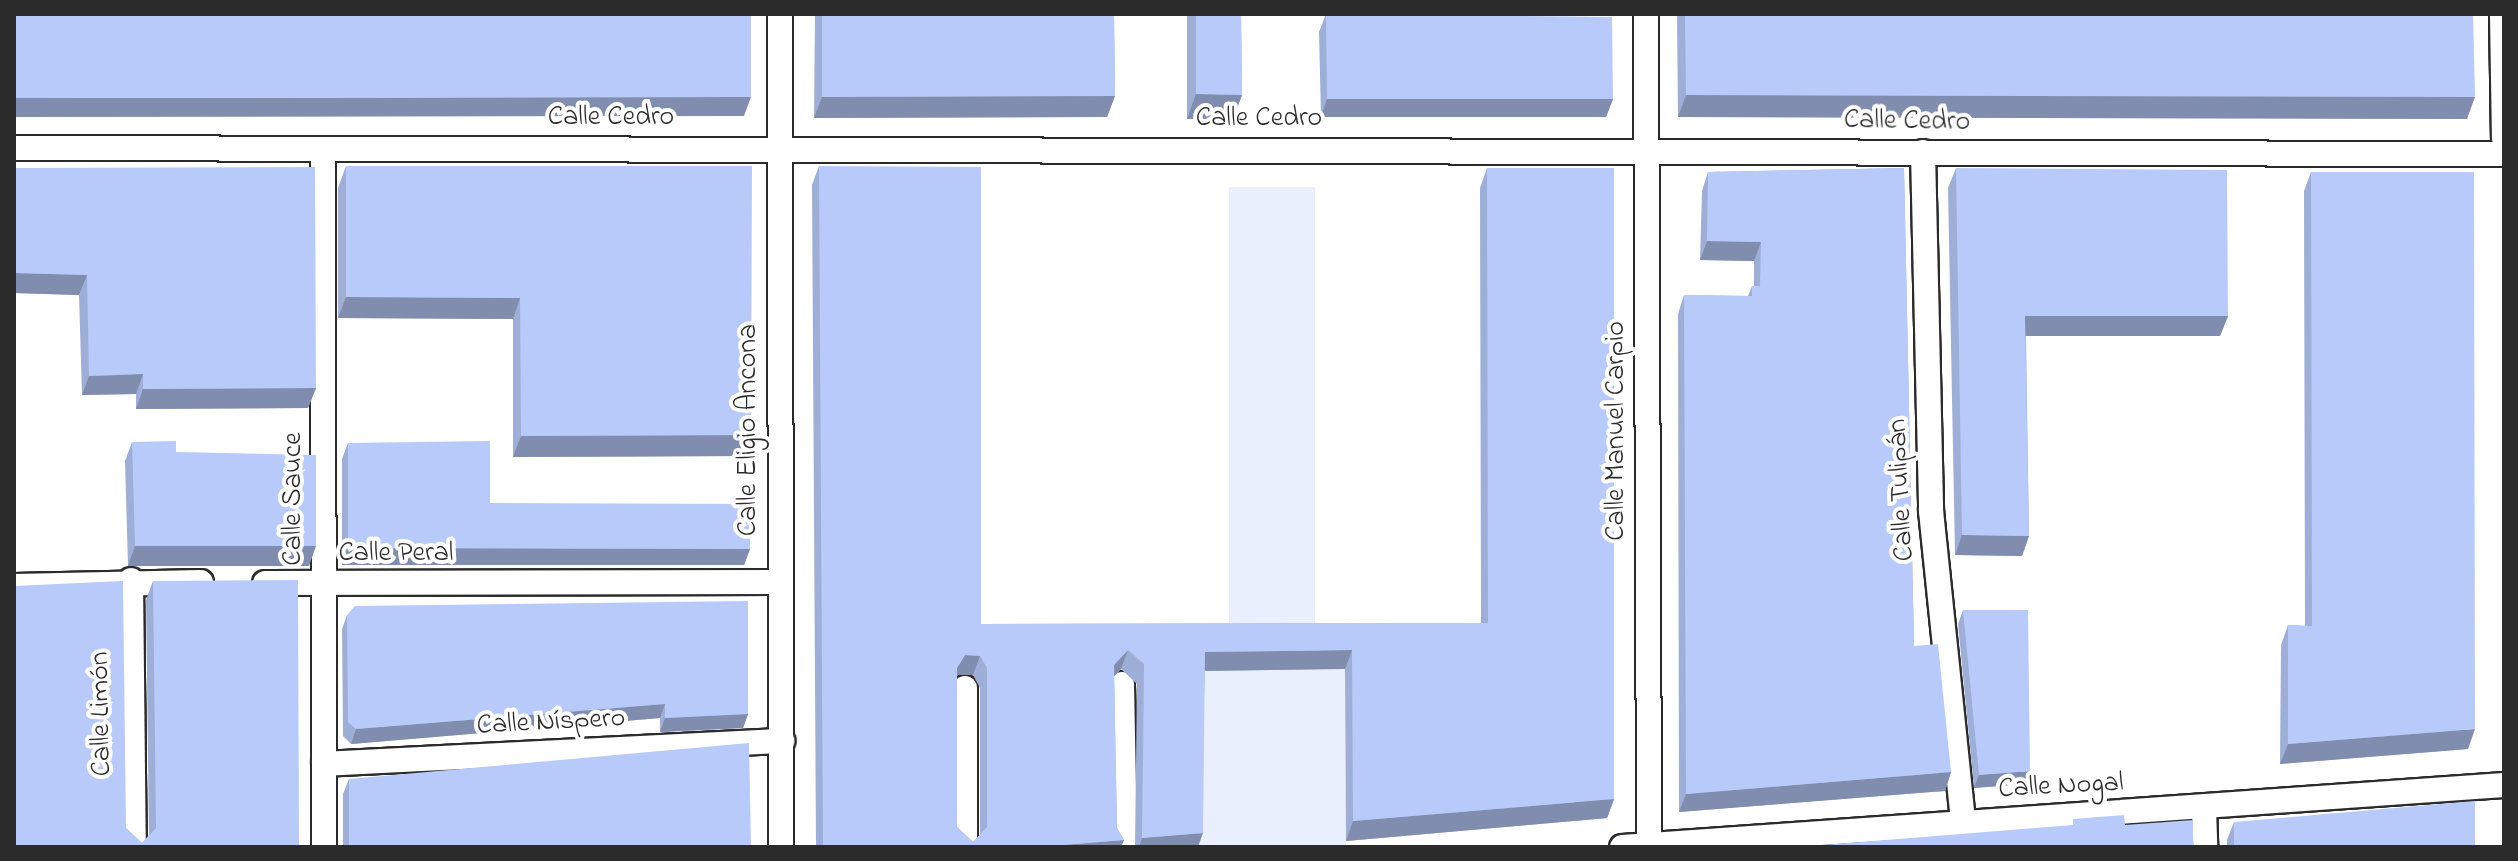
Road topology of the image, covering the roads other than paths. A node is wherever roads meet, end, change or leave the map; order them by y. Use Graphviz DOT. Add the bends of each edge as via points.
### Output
graph roads {
  1 [pos="780,14"];
  2 [pos="1646,14"];
  3 [pos="2502,14"];
  4 [pos="2504,138"];
  5 [pos="780,147"];
  6 [pos="14,148"];
  7 [pos="1646,149"];
  8 [pos="323,150"];
  9 [pos="1923,152"];
  10 [pos="2504,154"];
  11 [pos="131,580"];
  12 [pos="779,582"];
  13 [pos="324,584"];
  14 [pos="14,586"];
  15 [pos="1122,684"];
  16 [pos="965,688"];
  17 [pos="782,741"];
  18 [pos="324,764"];
  19 [pos="2504,785"];
  20 [pos="2204,809"];
  21 [pos="1963,823"];
  22 [pos="1649,846"];
  23 [pos="134,847"];
  24 [pos="324,847"];
  25 [pos="781,847"];
  26 [pos="965,847"];
  27 [pos="1125,847"];
  28 [pos="1622,847"];
  29 [pos="2205,847"];
  1 -- 5 [label="street, Calle Eligio Ancona"];
  2 -- 7 [label="street, Calle Manuel Carpio"];
  3 -- 4 [label="street"];
  5 -- 7 [label="street, Calle Cedro"];
  5 -- 8 [label="street, Calle Cedro"];
  5 -- 12 [label="street, Calle Eligio Ancona"];
  6 -- 8 [label="street, Calle Cedro"];
  7 -- 9 [label="street, Calle Cedro"];
  7 -- 22 [label="street, Calle Manuel Carpio"];
  8 -- 13 [label="street, Calle Sauce"];
  9 -- 10 [label="street, Calle Cedro"];
  9 -- 21 [label="street, Calle Tulipán" via="1931,511"];
  11 -- 13 [label="street, Calle Peral"];
  11 -- 14 [label="street, Calle Peral"];
  11 -- 23 [label="street, Calle Limón"];
  12 -- 13 [label="street, Calle Peral"];
  12 -- 17 [label="street, Calle Eligio Ancona"];
  13 -- 18 [label="street, Calle Sauce"];
  15 -- 27 [label="street"];
  16 -- 26 [label="street"];
  17 -- 18 [label="street, Calle Níspero"];
  17 -- 25 [label="street, Calle Eligio Ancona"];
  18 -- 24 [label="street, Calle Sauce"];
  19 -- 20 [label="street, Calle Nogal"];
  20 -- 21 [label="street, Calle Nogal"];
  20 -- 29 [label="street"];
  21 -- 22 [label="street, Calle Nogal"];
  22 -- 28 [label="street, Calle Nogal"];
}
